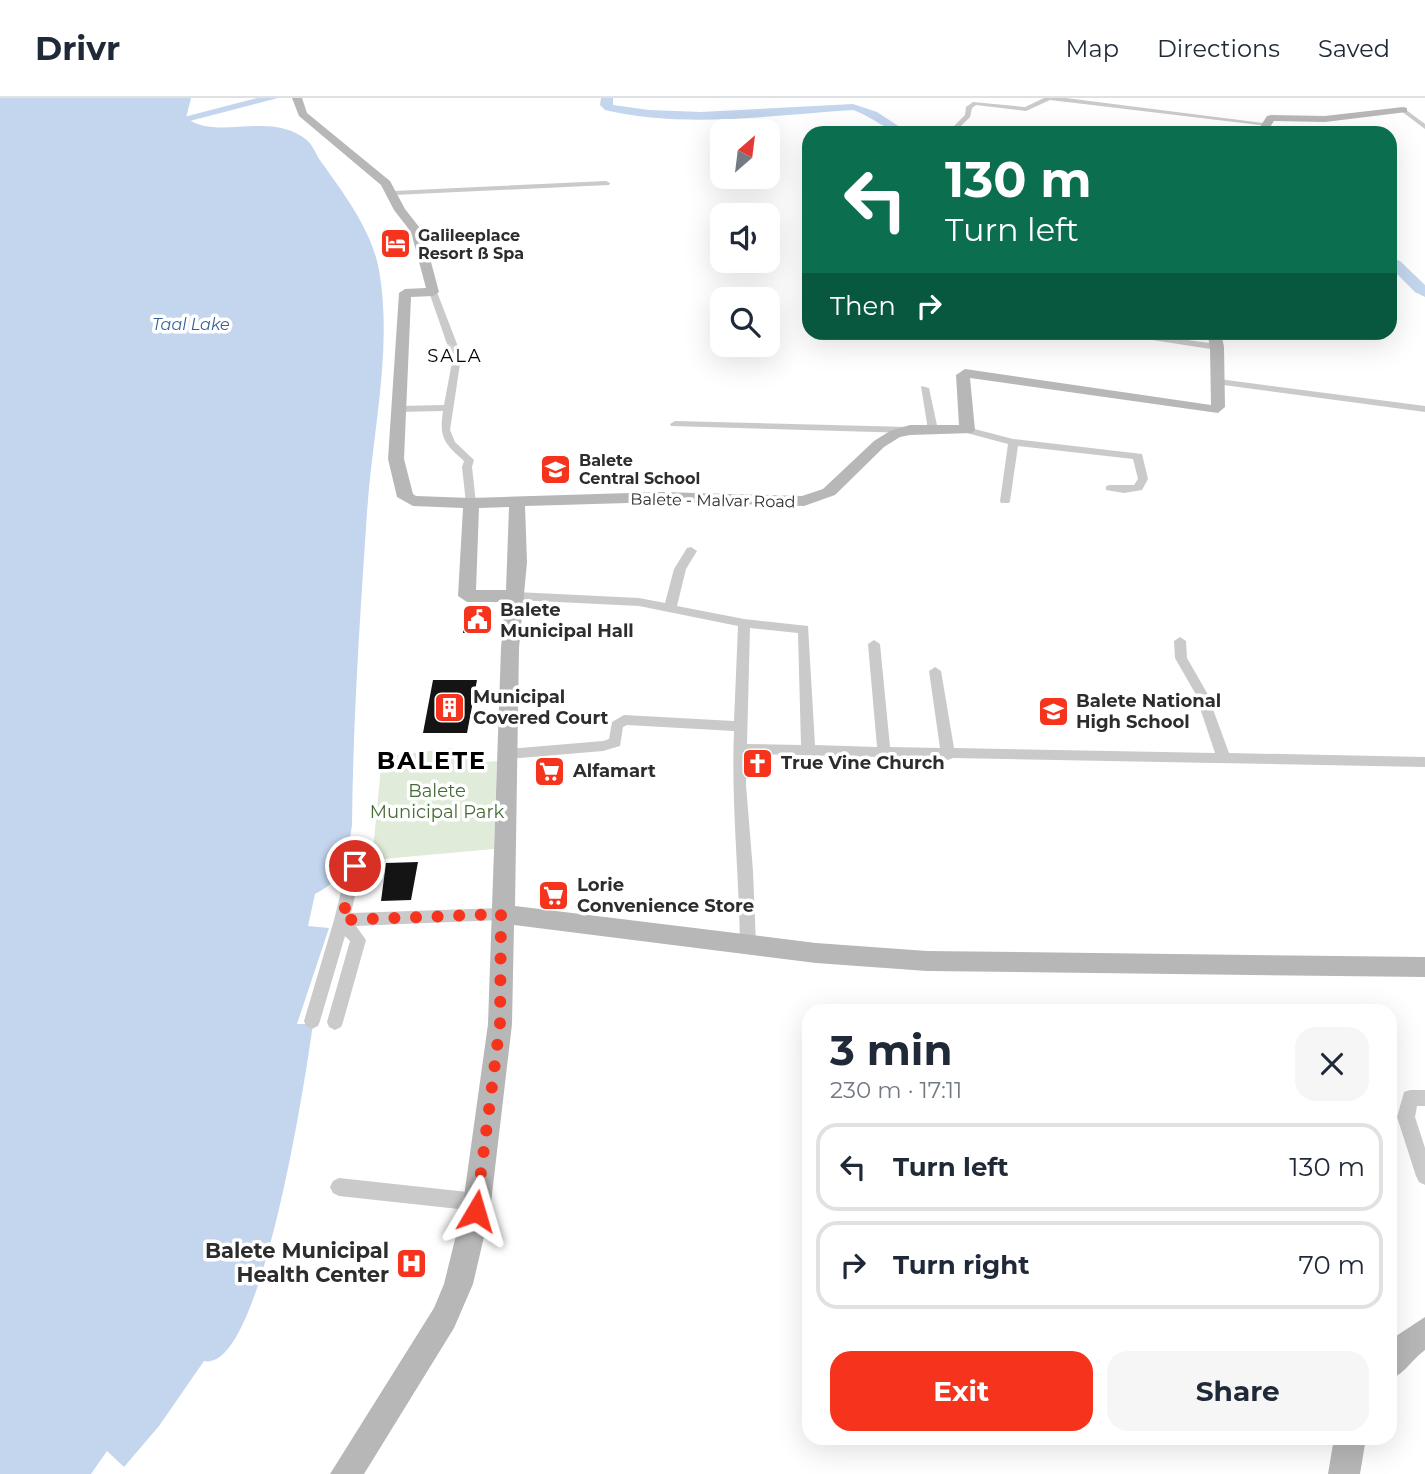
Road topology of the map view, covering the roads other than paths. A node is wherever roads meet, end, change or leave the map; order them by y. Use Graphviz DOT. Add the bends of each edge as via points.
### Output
graph roads {
  1 [pos="1050,98"];
  2 [pos="1382,98"];
  3 [pos="297,100"];
  4 [pos="976,101"];
  5 [pos="1403,110"];
  6 [pos="957,126"];
  7 [pos="1251,126"];
  8 [pos="1266,126"];
  9 [pos="1425,127"];
  10 [pos="606,183"];
  11 [pos="394,193"];
  12 [pos="433,292"];
  13 [pos="1216,340"];
  14 [pos="452,344"];
  15 [pos="455,364"];
  16 [pos="1219,383"];
  17 [pos="924,388"];
  18 [pos="449,408"];
  19 [pos="398,409"];
  20 [pos="1425,409"];
  21 [pos="675,424"];
  22 [pos="910,430"];
  23 [pos="933,430"];
  24 [pos="967,430"];
  25 [pos="1013,442"];
  26 [pos="1110,488"];
  27 [pos="1005,501"];
  28 [pos="517,502"];
  29 [pos="471,503"];
  30 [pos="691,551"];
  31 [pos="516,596"];
  32 [pos="670,608"];
  33 [pos="744,623"];
  34 [pos="1180,641"];
  35 [pos="874,644"];
  36 [pos="935,671"];
  37 [pos="740,726"];
  38 [pos="739,749"];
  39 [pos="808,751"];
  40 [pos="508,754"];
  41 [pos="884,754"];
  42 [pos="948,755"];
  43 [pos="1224,759"];
  44 [pos="1425,762"];
  45 [pos="360,844"];
  46 [pos="501,914"];
  47 [pos="343,915"];
  48 [pos="748,944"];
  49 [pos="1425,967"];
  50 [pos="312,1021"];
  51 [pos="335,1022"];
  52 [pos="1425,1098"];
  53 [pos="1420,1143"];
  54 [pos="1425,1176"];
  55 [pos="339,1187"];
  56 [pos="477,1202"];
  57 [pos="1425,1332"];
  58 [pos="1397,1355"];
  59 [pos="1349,1445"];
  60 [pos="346,1474"];
  61 [pos="1344,1474"];
  1 -- 4 [label="street" via="1026,109"];
  1 -- 7 [label="street"];
  2 -- 5 [label="main road"];
  3 -- 11 [label="main road" via="303,114"];
  4 -- 6 [label="street"];
  5 -- 8 [label="main road" via="1325,119 1275,117"];
  5 -- 9 [label="street"];
  10 -- 11 [label="street"];
  11 -- 12 [label="main road" via="417,232"];
  12 -- 14 [label="street"];
  12 -- 19 [label="main road" via="405,293"];
  13 -- 16 [label="main road"];
  15 -- 18 [label="street"];
  16 -- 20 [label="street"];
  16 -- 24 [label="main road" via="1218,407 1203,410 965,373"];
  17 -- 23 [label="street"];
  18 -- 19 [label="street"];
  18 -- 29 [label="street" via="445,430 450,443 469,460"];
  19 -- 29 [label="main road, Balete - Malvar Road" via="396,459 405,496 425,503"];
  21 -- 22 [label="street"];
  22 -- 23 [label="main road, Balete - Malvar Road"];
  22 -- 28 [label="main road, Balete - Malvar Road" via="879,444 829,492 804,501 662,497"];
  23 -- 24 [label="main road, Balete - Malvar Road"];
  24 -- 25 [label="street"];
  25 -- 26 [label="street" via="1138,456 1143,479 1138,488"];
  25 -- 27 [label="street"];
  28 -- 29 [label="main road, Balete - Malvar Road"];
  28 -- 31 [label="main road"];
  29 -- 31 [label="main road" via="467,596"];
  30 -- 32 [label="street" via="680,569"];
  31 -- 32 [label="street"];
  31 -- 40 [label="main road"];
  32 -- 33 [label="street"];
  33 -- 37 [label="street"];
  33 -- 39 [label="street" via="804,629"];
  34 -- 43 [label="street" via="1181,658 1201,693"];
  35 -- 41 [label="street"];
  36 -- 42 [label="street"];
  37 -- 38 [label="street"];
  37 -- 40 [label="street" via="624,720 617,725 615,742 603,746"];
  38 -- 39 [label="street"];
  38 -- 48 [label="street"];
  39 -- 41 [label="street"];
  40 -- 46 [label="main road"];
  41 -- 42 [label="street"];
  42 -- 43 [label="street"];
  43 -- 44 [label="street"];
  45 -- 47 [label="street"];
  46 -- 47 [label="street"];
  46 -- 48 [label="main road"];
  46 -- 56 [label="main road" via="500,1024"];
  47 -- 50 [label="street"];
  47 -- 51 [label="street" via="358,940"];
  48 -- 49 [label="main road" via="927,961"];
  52 -- 53 [label="street" via="1409,1098 1406,1117"];
  53 -- 54 [label="street"];
  55 -- 56 [label="street"];
  56 -- 60 [label="main road" via="458,1284 444,1318"];
  57 -- 58 [label="main road"];
  59 -- 61 [label="main road"];
}
